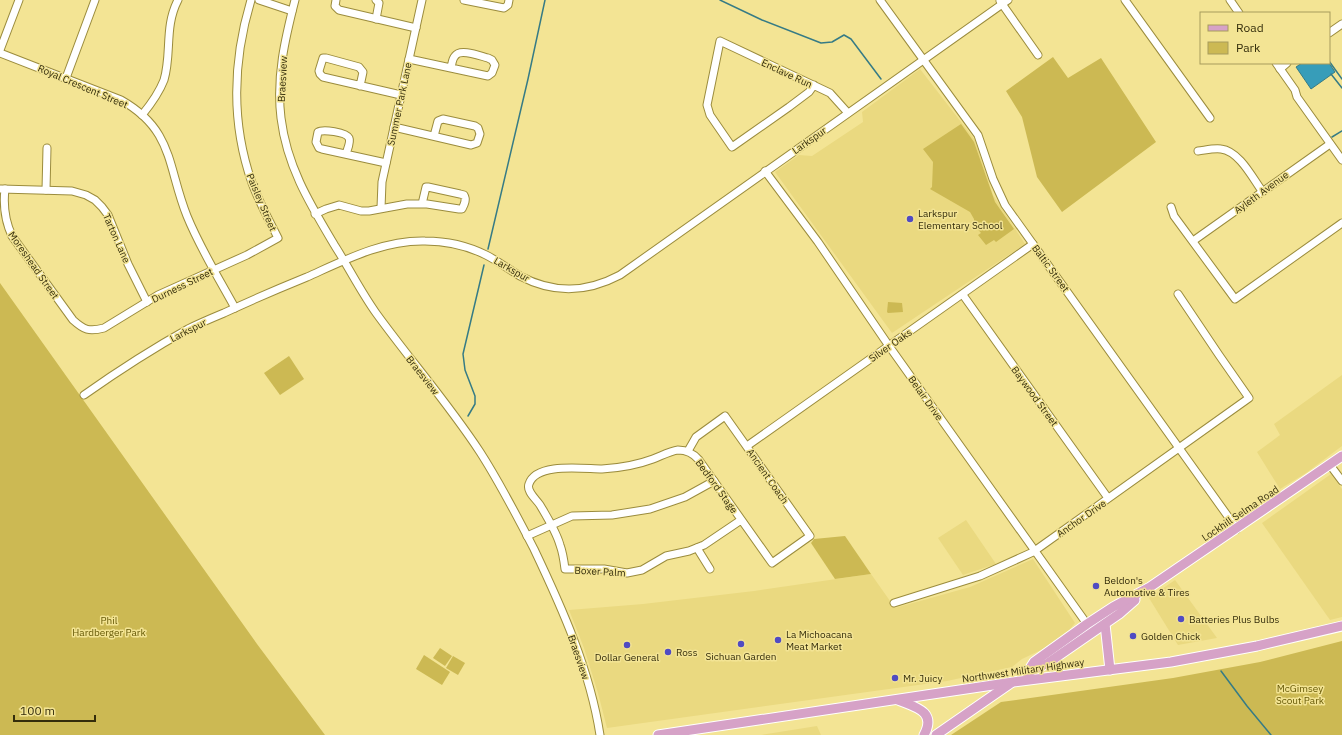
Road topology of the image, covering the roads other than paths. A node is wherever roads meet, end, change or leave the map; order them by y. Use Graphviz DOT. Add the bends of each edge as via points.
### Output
graph roads {
  1 [pos="19,0"];
  2 [pos="95,0"];
  3 [pos="178,0"];
  4 [pos="251,0"];
  5 [pos="259,0"];
  6 [pos="296,0"];
  7 [pos="336,0"];
  8 [pos="376,0"];
  9 [pos="422,0"];
  10 [pos="465,0"];
  11 [pos="509,0"];
  12 [pos="880,0"];
  13 [pos="1125,0"];
  14 [pos="1230,0"];
  15 [pos="1003,1"];
  16 [pos="292,11"];
  17 [pos="1238,12"];
  18 [pos="376,19"];
  19 [pos="1342,24"];
  20 [pos="416,28"];
  21 [pos="1330,32"];
  22 [pos="0,52"];
  23 [pos="1038,55"];
  24 [pos="409,59"];
  25 [pos="923,60"];
  26 [pos="1278,66"];
  27 [pos="451,68"];
  28 [pos="66,78"];
  29 [pos="814,85"];
  30 [pos="360,86"];
  31 [pos="401,95"];
  32 [pos="848,113"];
  33 [pos="142,115"];
  34 [pos="1210,118"];
  35 [pos="394,127"];
  36 [pos="434,136"];
  37 [pos="1330,144"];
  38 [pos="47,148"];
  39 [pos="1198,151"];
  40 [pos="346,154"];
  41 [pos="1342,160"];
  42 [pos="386,163"];
  43 [pos="765,171"];
  44 [pos="2,189"];
  45 [pos="46,190"];
  46 [pos="1262,191"];
  47 [pos="422,204"];
  48 [pos="1171,207"];
  49 [pos="381,208"];
  50 [pos="315,214"];
  51 [pos="1342,223"];
  52 [pos="278,238"];
  53 [pos="1193,241"];
  54 [pos="1033,244"];
  55 [pos="344,261"];
  56 [pos="214,270"];
  57 [pos="1178,294"];
  58 [pos="962,295"];
  59 [pos="148,302"];
  60 [pos="235,308"];
  61 [pos="88,330"];
  62 [pos="889,346"];
  63 [pos="84,395"];
  64 [pos="747,446"];
  65 [pos="1180,448"];
  66 [pos="688,451"];
  67 [pos="1342,456"];
  68 [pos="1330,465"];
  69 [pos="714,481"];
  70 [pos="1342,481"];
  71 [pos="1108,498"];
  72 [pos="741,520"];
  73 [pos="551,526"];
  74 [pos="1237,529"];
  75 [pos="527,536"];
  76 [pos="697,548"];
  77 [pos="1035,550"];
  78 [pos="772,563"];
  79 [pos="710,569"];
  80 [pos="1150,588"];
  81 [pos="894,603"];
  82 [pos="1087,624"];
  83 [pos="1105,624"];
  84 [pos="1342,626"];
  85 [pos="1071,647"];
  86 [pos="1110,670"];
  87 [pos="1027,673"];
  88 [pos="1012,682"];
  89 [pos="896,699"];
  90 [pos="938,734"];
  91 [pos="600,735"];
  92 [pos="658,735"];
  93 [pos="924,735"];
  1 -- 22 [label="street"];
  2 -- 28 [label="street"];
  3 -- 33 [label="street" via="169,28 164,79 156,97"];
  4 -- 52 [label="street, Paisley Street" via="241,38 237,67 236,97 239,126 252,184"];
  5 -- 16 [label="street"];
  6 -- 16 [label="street, Braesview"];
  7 -- 18 [label="street" via="335,6 339,10"];
  8 -- 18 [label="street" via="379,7"];
  9 -- 20 [label="street, Summer Park Lane"];
  10 -- 11 [label="street" via="504,8"];
  12 -- 25 [label="street, Baltic Street"];
  13 -- 34 [label="street"];
  14 -- 17 [label="street"];
  15 -- 23 [label="street"];
  15 -- 25 [label="street, Larkspur"];
  16 -- 50 [label="street, Braesview" via="280,69 281,117 292,164"];
  18 -- 20 [label="street"];
  19 -- 21 [label="street"];
  20 -- 24 [label="street, Summer Park Lane"];
  22 -- 28 [label="street, Royal Crescent Street"];
  24 -- 27 [label="street"];
  24 -- 31 [label="street, Summer Park Lane"];
  25 -- 32 [label="street, Larkspur"];
  25 -- 54 [label="street, Baltic Street" via="978,135 1005,205"];
  26 -- 37 [label="street"];
  27 -- 27 [label="street" via="488,76 495,65 488,58 460,52 455,54"];
  28 -- 33 [label="street, Royal Crescent Street" via="121,100"];
  29 -- 29 [label="street, Enclave Run" via="720,41 707,105 710,115 732,147 794,103"];
  29 -- 32 [label="street, Enclave Run" via="830,93"];
  30 -- 30 [label="street" via="322,76 319,71 323,58 360,67 363,72"];
  30 -- 31 [label="street"];
  31 -- 35 [label="street, Summer Park Lane"];
  32 -- 43 [label="street, Larkspur"];
  33 -- 56 [label="street, Royal Crescent Street" via="155,128 163,142 186,215"];
  35 -- 36 [label="street"];
  35 -- 42 [label="street, Summer Park Lane"];
  36 -- 36 [label="street" via="471,145 477,143 480,134 475,126 443,119 438,121"];
  37 -- 41 [label="street"];
  37 -- 46 [label="street, Ayleth Avenue"];
  38 -- 45 [label="street"];
  39 -- 46 [label="street" via="1220,149 1233,153"];
  40 -- 40 [label="street" via="319,148 316,142 318,132 331,131 348,137"];
  40 -- 42 [label="street"];
  42 -- 49 [label="street, Summer Park Lane"];
  43 -- 55 [label="street, Larkspur" via="620,275 592,287 561,289 541,285 518,275 485,254 456,244 425,240 394,243"];
  43 -- 62 [label="street, Belair Drive" via="818,242"];
  44 -- 45 [label="street, Tarton Lane"];
  44 -- 61 [label="street, Moreshead Street" via="4,214 12,236 72,320"];
  45 -- 59 [label="street, Tarton Lane" via="77,192 91,197 102,207"];
  46 -- 53 [label="street, Ayleth Avenue"];
  47 -- 47 [label="street" via="462,209 465,197 426,187"];
  47 -- 49 [label="street"];
  48 -- 53 [label="street" via="1174,216"];
  49 -- 50 [label="street" via="361,211 339,205"];
  50 -- 55 [label="street, Braesview"];
  51 -- 53 [label="street" via="1235,299"];
  52 -- 56 [label="street, Durness Street"];
  54 -- 58 [label="street, Silver Oaks"];
  54 -- 65 [label="street, Baltic Street"];
  55 -- 60 [label="street, Larkspur"];
  55 -- 75 [label="street, Braesview" via="375,311 480,451"];
  56 -- 59 [label="street, Durness Street"];
  56 -- 60 [label="street, Royal Crescent Street"];
  57 -- 65 [label="street, Anchor Drive" via="1249,398"];
  58 -- 62 [label="street, Silver Oaks"];
  58 -- 71 [label="street, Baywood Street"];
  59 -- 61 [label="street, Durness Street" via="104,328"];
  60 -- 63 [label="street, Larkspur" via="190,328 142,355"];
  62 -- 64 [label="street, Silver Oaks"];
  62 -- 77 [label="street, Belair Drive"];
  64 -- 66 [label="street, Ancient Coach" via="725,416 696,437"];
  64 -- 78 [label="street, Ancient Coach" via="810,536"];
  65 -- 71 [label="street, Anchor Drive"];
  65 -- 74 [label="street, Baltic Street"];
  66 -- 69 [label="street, Bedford Stage" via="699,460"];
  66 -- 73 [label="street, Bedford Stage" via="671,452 624,467 565,467 541,473 532,478 528,485"];
  67 -- 68 [label="main road, Lockhill Selma Road"];
  68 -- 70 [label="street"];
  68 -- 74 [label="main road, Lockhill Selma Road"];
  69 -- 72 [label="street, Bedford Stage"];
  69 -- 73 [label="street" via="685,497 650,509 612,515 576,515"];
  71 -- 77 [label="street, Anchor Drive"];
  72 -- 76 [label="street, Boxer Palm"];
  72 -- 78 [label="street, Bedford Stage"];
  73 -- 75 [label="street"];
  73 -- 76 [label="street, Boxer Palm" via="561,546 565,569 634,572 649,567 666,556"];
  74 -- 80 [label="main road, Lockhill Selma Road"];
  75 -- 91 [label="street, Braesview" via="560,605 578,651"];
  76 -- 79 [label="street"];
  77 -- 81 [label="street, Anchor Drive" via="986,574"];
  77 -- 82 [label="street, Belair Drive"];
  80 -- 82 [label="main road, Lockhill Selma Road"];
  80 -- 83 [label="main road, Lockhill Selma Road"];
  82 -- 85 [label="main road" via="1086,631"];
  82 -- 87 [label="main road, Lockhill Selma Road" via="1034,662"];
  83 -- 85 [label="main road, Lockhill Selma Road"];
  83 -- 86 [label="main road"];
  84 -- 86 [label="main road, Northwest Military Highway" via="1251,647"];
  85 -- 87 [label="main road, Lockhill Selma Road" via="1048,663"];
  86 -- 88 [label="main road, Northwest Military Highway"];
  87 -- 88 [label="main road, Lockhill Selma Road"];
  88 -- 89 [label="main road, Northwest Military Highway"];
  88 -- 90 [label="main road, Lockhill Selma Road"];
  89 -- 92 [label="main road, Northwest Military Highway"];
  89 -- 93 [label="main road" via="924,711 928,720"];
}
